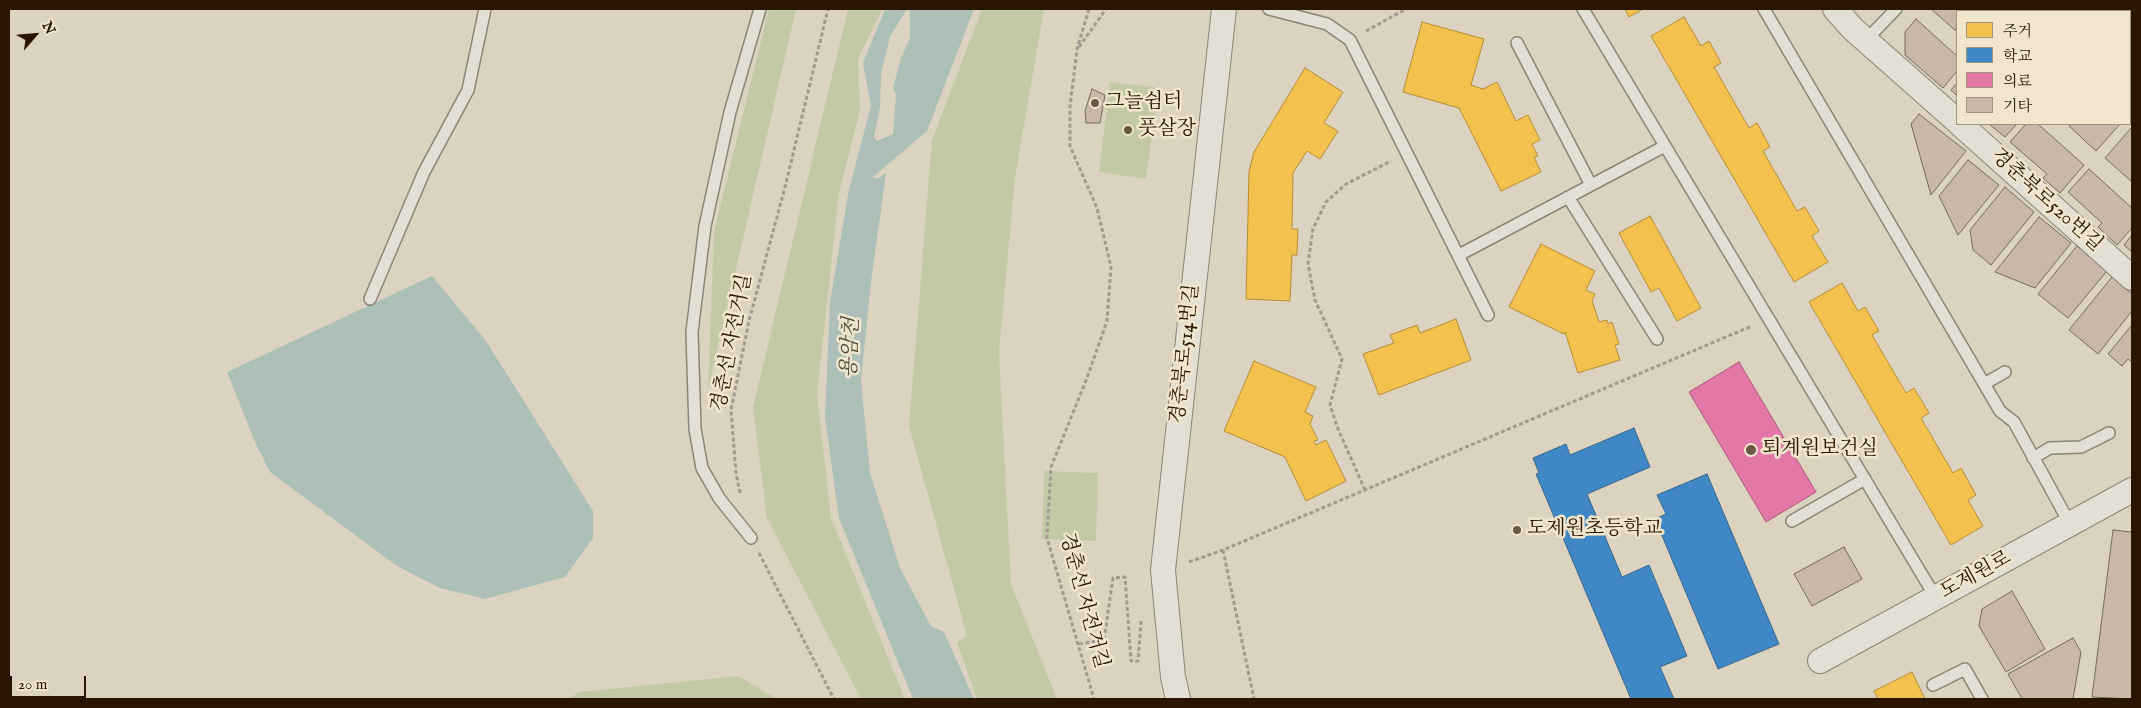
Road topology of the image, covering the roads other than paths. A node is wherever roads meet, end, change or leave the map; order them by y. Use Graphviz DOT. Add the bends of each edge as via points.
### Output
graph roads {
  1 [pos="485,9"];
  2 [pos="760,9"];
  3 [pos="1224,9"];
  4 [pos="1269,9"];
  5 [pos="1584,9"];
  6 [pos="1764,9"];
  7 [pos="1835,9"];
  8 [pos="1896,9"];
  9 [pos="1866,40"];
  10 [pos="1517,43"];
  11 [pos="1956,120"];
  12 [pos="1961,125"];
  13 [pos="1665,146"];
  14 [pos="1591,185"];
  15 [pos="1568,197"];
  16 [pos="1459,255"];
  17 [pos="2132,278"];
  18 [pos="370,300"];
  19 [pos="1488,315"];
  20 [pos="1657,339"];
  21 [pos="2005,372"];
  22 [pos="1984,384"];
  23 [pos="2109,433"];
  24 [pos="2033,458"];
  25 [pos="1865,479"];
  26 [pos="2132,490"];
  27 [pos="1792,521"];
  28 [pos="2070,524"];
  29 [pos="751,538"];
  30 [pos="1936,598"];
  31 [pos="1820,661"];
  32 [pos="1933,685"];
  33 [pos="1178,699"];
  34 [pos="1982,699"];
  1 -- 18 [label="lane" via="468,90 424,172"];
  2 -- 29 [label="lane" via="730,112 704,226 692,332 695,430 702,468 719,498"];
  3 -- 33 [label="street, 경춘북로514번길" via="1163,570"];
  4 -- 16 [label="lane" via="1327,24 1350,40"];
  5 -- 13 [label="lane"];
  6 -- 22 [label="lane"];
  7 -- 9 [label="street, 경춘북로520번길"];
  8 -- 9 [label="lane"];
  9 -- 11 [label="street, 경춘북로520번길"];
  10 -- 14 [label="lane"];
  12 -- 17 [label="street, 경춘북로520번길"];
  13 -- 14 [label="lane"];
  13 -- 25 [label="lane"];
  14 -- 15 [label="lane"];
  15 -- 16 [label="lane"];
  15 -- 20 [label="lane"];
  16 -- 19 [label="lane"];
  21 -- 22 [label="lane"];
  22 -- 24 [label="lane" via="2000,411 2014,422"];
  23 -- 24 [label="lane" via="2081,447 2050,448"];
  24 -- 28 [label="lane"];
  25 -- 27 [label="lane"];
  25 -- 30 [label="lane"];
  26 -- 28 [label="street, 도제원로"];
  28 -- 30 [label="street, 도제원로"];
  30 -- 31 [label="street, 도제원로"];
  32 -- 34 [label="lane" via="1965,669"];
}
